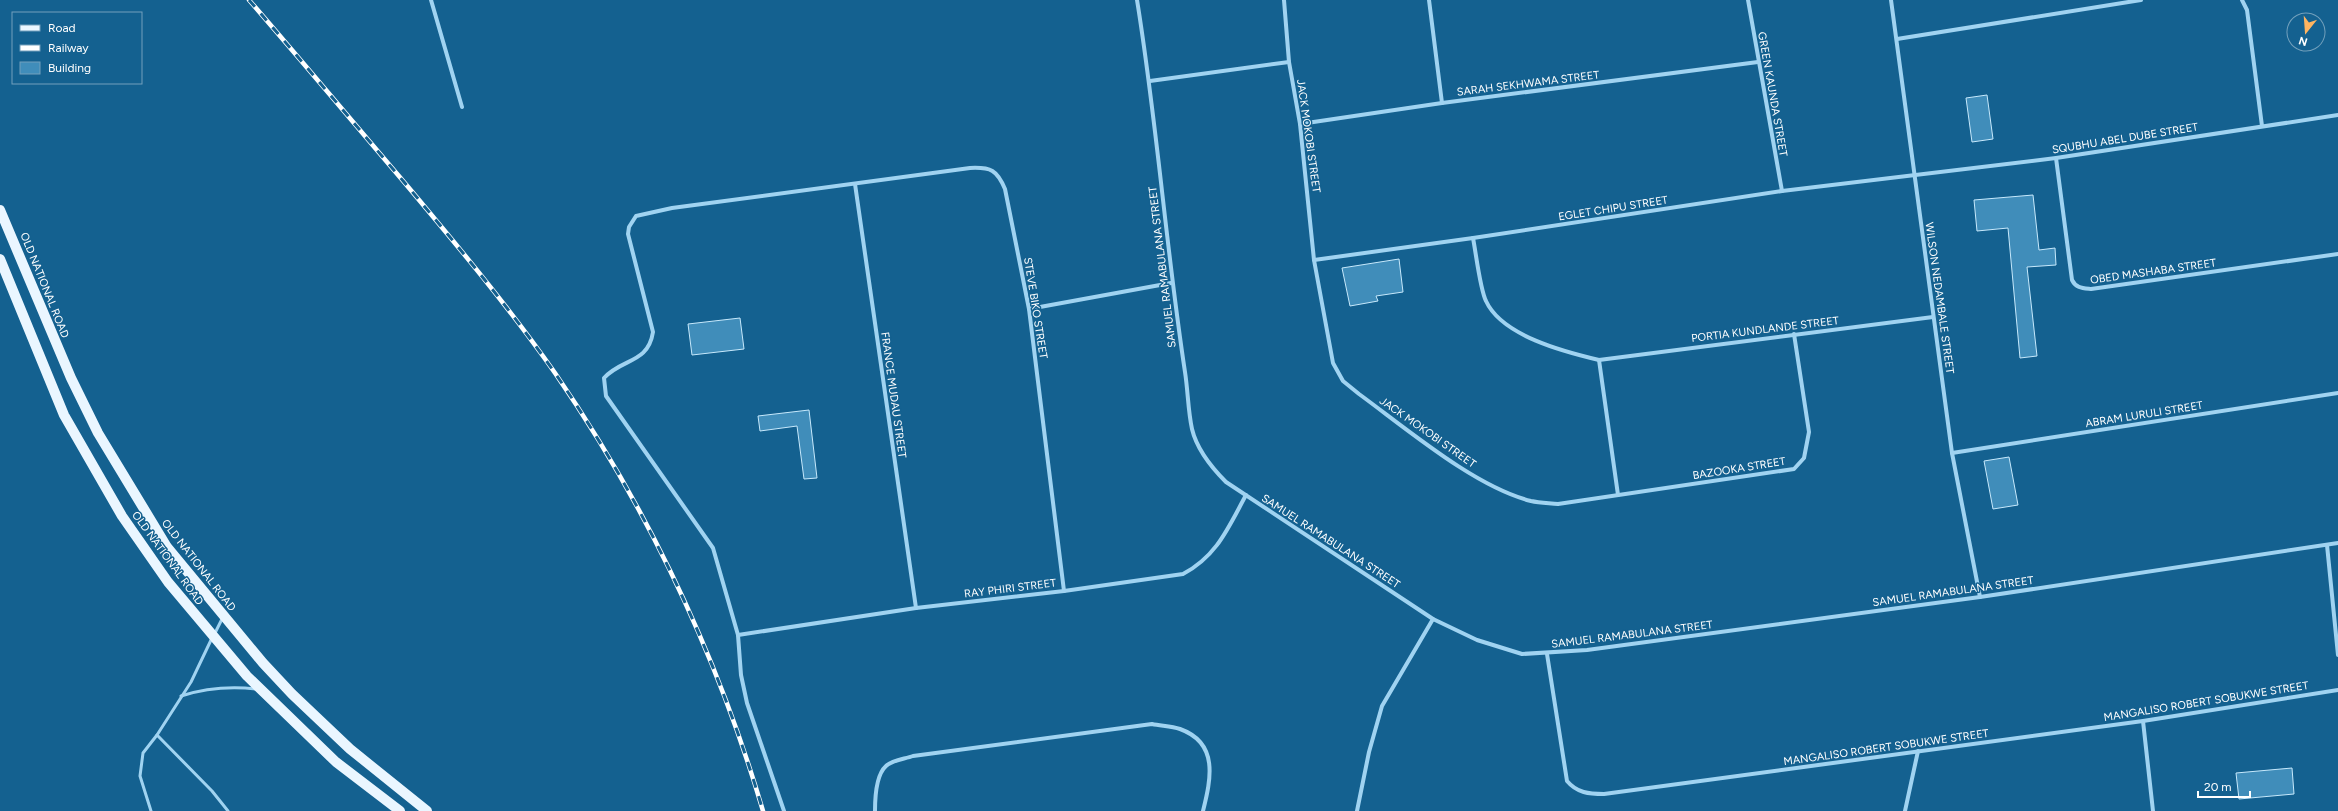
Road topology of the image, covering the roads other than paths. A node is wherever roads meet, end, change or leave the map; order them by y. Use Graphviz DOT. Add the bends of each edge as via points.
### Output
graph roads {
  1 [pos="431,0"];
  2 [pos="1137,0"];
  3 [pos="1284,0"];
  4 [pos="1429,0"];
  5 [pos="1748,0"];
  6 [pos="1891,0"];
  7 [pos="2141,0"];
  8 [pos="2242,0"];
  9 [pos="1897,39"];
  10 [pos="1289,62"];
  11 [pos="1758,62"];
  12 [pos="1150,81"];
  13 [pos="1442,103"];
  14 [pos="462,107"];
  15 [pos="2338,115"];
  16 [pos="1300,124"];
  17 [pos="2262,126"];
  18 [pos="2056,158"];
  19 [pos="1914,174"];
  20 [pos="855,184"];
  21 [pos="1782,191"];
  22 [pos="0,210"];
  23 [pos="1473,238"];
  24 [pos="2338,254"];
  25 [pos="0,259"];
  26 [pos="1314,260"];
  27 [pos="1171,283"];
  28 [pos="1029,309"];
  29 [pos="1933,317"];
  30 [pos="1794,334"];
  31 [pos="1599,360"];
  32 [pos="2338,393"];
  33 [pos="1952,453"];
  34 [pos="1618,495"];
  35 [pos="1246,496"];
  36 [pos="2338,543"];
  37 [pos="2327,545"];
  38 [pos="1064,591"];
  39 [pos="1980,597"];
  40 [pos="916,608"];
  41 [pos="223,616"];
  42 [pos="1433,619"];
  43 [pos="738,635"];
  44 [pos="213,637"];
  45 [pos="1547,654"];
  46 [pos="2338,655"];
  47 [pos="261,690"];
  48 [pos="2338,690"];
  49 [pos="181,696"];
  50 [pos="2143,721"];
  51 [pos="157,735"];
  52 [pos="1918,751"];
  53 [pos="151,811"];
  54 [pos="228,811"];
  55 [pos="400,811"];
  56 [pos="427,811"];
  57 [pos="784,811"];
  58 [pos="875,811"];
  59 [pos="1203,811"];
  60 [pos="1357,811"];
  61 [pos="1905,811"];
  62 [pos="2153,811"];
  1 -- 14 [label="street"];
  2 -- 12 [label="street, SAMUEL RAMABULANA STREET"];
  3 -- 10 [label="street"];
  4 -- 13 [label="street"];
  5 -- 11 [label="street, GREEN KAUNDA STREET"];
  6 -- 9 [label="street, WILSON NEDAMBALE STREET"];
  7 -- 9 [label="street"];
  8 -- 17 [label="street" via="2247,10"];
  9 -- 19 [label="street, WILSON NEDAMBALE STREET"];
  10 -- 12 [label="street"];
  10 -- 16 [label="street, JACK MOKOBI STREET"];
  11 -- 13 [label="street, SARAH SEKHWAMA STREET"];
  11 -- 21 [label="street, GREEN KAUNDA STREET"];
  12 -- 27 [label="street, SAMUEL RAMABULANA STREET"];
  13 -- 16 [label="street, SARAH SEKHWAMA STREET"];
  15 -- 17 [label="street, SQUBHU ABEL DUBE STREET"];
  16 -- 26 [label="street, JACK MOKOBI STREET"];
  17 -- 18 [label="street, SQUBHU ABEL DUBE STREET"];
  18 -- 19 [label="street, SQUBHU ABEL DUBE STREET"];
  18 -- 24 [label="street, OBED MASHABA STREET" via="2072,280 2081,288 2091,289"];
  19 -- 21 [label="street, EGLET CHIPU STREET"];
  19 -- 29 [label="street, WILSON NEDAMBALE STREET"];
  20 -- 28 [label="street, STEVE BIKO STREET" via="970,168 995,171 1005,189"];
  20 -- 40 [label="street, FRANCE MUDAU STREET"];
  20 -- 43 [label="street" via="644,213 632,220 629,227 628,234 653,332 652,343 639,358 614,369 604,378 606,396 713,548"];
  21 -- 23 [label="street, EGLET CHIPU STREET"];
  22 -- 41 [label="main road, OLD NATIONAL ROAD" via="71,378 98,433 167,547"];
  23 -- 26 [label="street, EGLET CHIPU STREET"];
  23 -- 31 [label="street" via="1486,301 1500,318 1518,332 1560,351"];
  25 -- 44 [label="main road, OLD NATIONAL ROAD" via="64,415 122,516 168,582"];
  26 -- 34 [label="street, JACK MOKOBI STREET" via="1333,363 1343,381 1359,394 1470,474 1510,493 1531,501 1558,504"];
  27 -- 28 [label="street"];
  27 -- 35 [label="street, SAMUEL RAMABULANA STREET" via="1192,429 1199,448 1215,471"];
  28 -- 38 [label="street, STEVE BIKO STREET"];
  29 -- 30 [label="street, PORTIA KUNDLANDE STREET"];
  29 -- 33 [label="street, WILSON NEDAMBALE STREET"];
  30 -- 31 [label="street, PORTIA KUNDLANDE STREET"];
  30 -- 34 [label="street, BAZOOKA STREET" via="1809,432 1804,458 1799,465 1789,470"];
  31 -- 34 [label="street"];
  32 -- 33 [label="street, ABRAM LURULI STREET"];
  33 -- 39 [label="street, WILSON NEDAMBALE STREET"];
  35 -- 38 [label="street, RAY PHIRI STREET" via="1213,552 1189,571 1183,574"];
  35 -- 42 [label="street, SAMUEL RAMABULANA STREET"];
  36 -- 37 [label="street, SAMUEL RAMABULANA STREET"];
  37 -- 39 [label="street, SAMUEL RAMABULANA STREET"];
  37 -- 46 [label="street"];
  38 -- 40 [label="street, RAY PHIRI STREET"];
  39 -- 45 [label="street, SAMUEL RAMABULANA STREET"];
  40 -- 43 [label="street, RAY PHIRI STREET"];
  41 -- 44 [label="lane"];
  41 -- 56 [label="main road, OLD NATIONAL ROAD" via="268,668 350,749"];
  42 -- 45 [label="street, SAMUEL RAMABULANA STREET" via="1502,649 1522,654"];
  42 -- 60 [label="street" via="1382,706"];
  43 -- 57 [label="street" via="741,675 747,703"];
  44 -- 47 [label="main road, OLD NATIONAL ROAD"];
  44 -- 49 [label="lane"];
  45 -- 52 [label="street, MANGALISO ROBERT SOBUKWE STREET" via="1567,781 1579,791 1604,794"];
  47 -- 49 [label="lane" via="220,687"];
  47 -- 55 [label="main road, OLD NATIONAL ROAD" via="336,762"];
  48 -- 50 [label="street, MANGALISO ROBERT SOBUKWE STREET"];
  49 -- 51 [label="lane"];
  50 -- 52 [label="street, MANGALISO ROBERT SOBUKWE STREET"];
  50 -- 62 [label="street"];
  51 -- 53 [label="lane" via="143,753 140,776"];
  51 -- 54 [label="lane"];
  52 -- 61 [label="street"];
  58 -- 59 [label="street" via="874,800 881,775 886,766 897,761 913,756 1152,724 1180,729 1202,742 1209,758 1209,778"];
}
